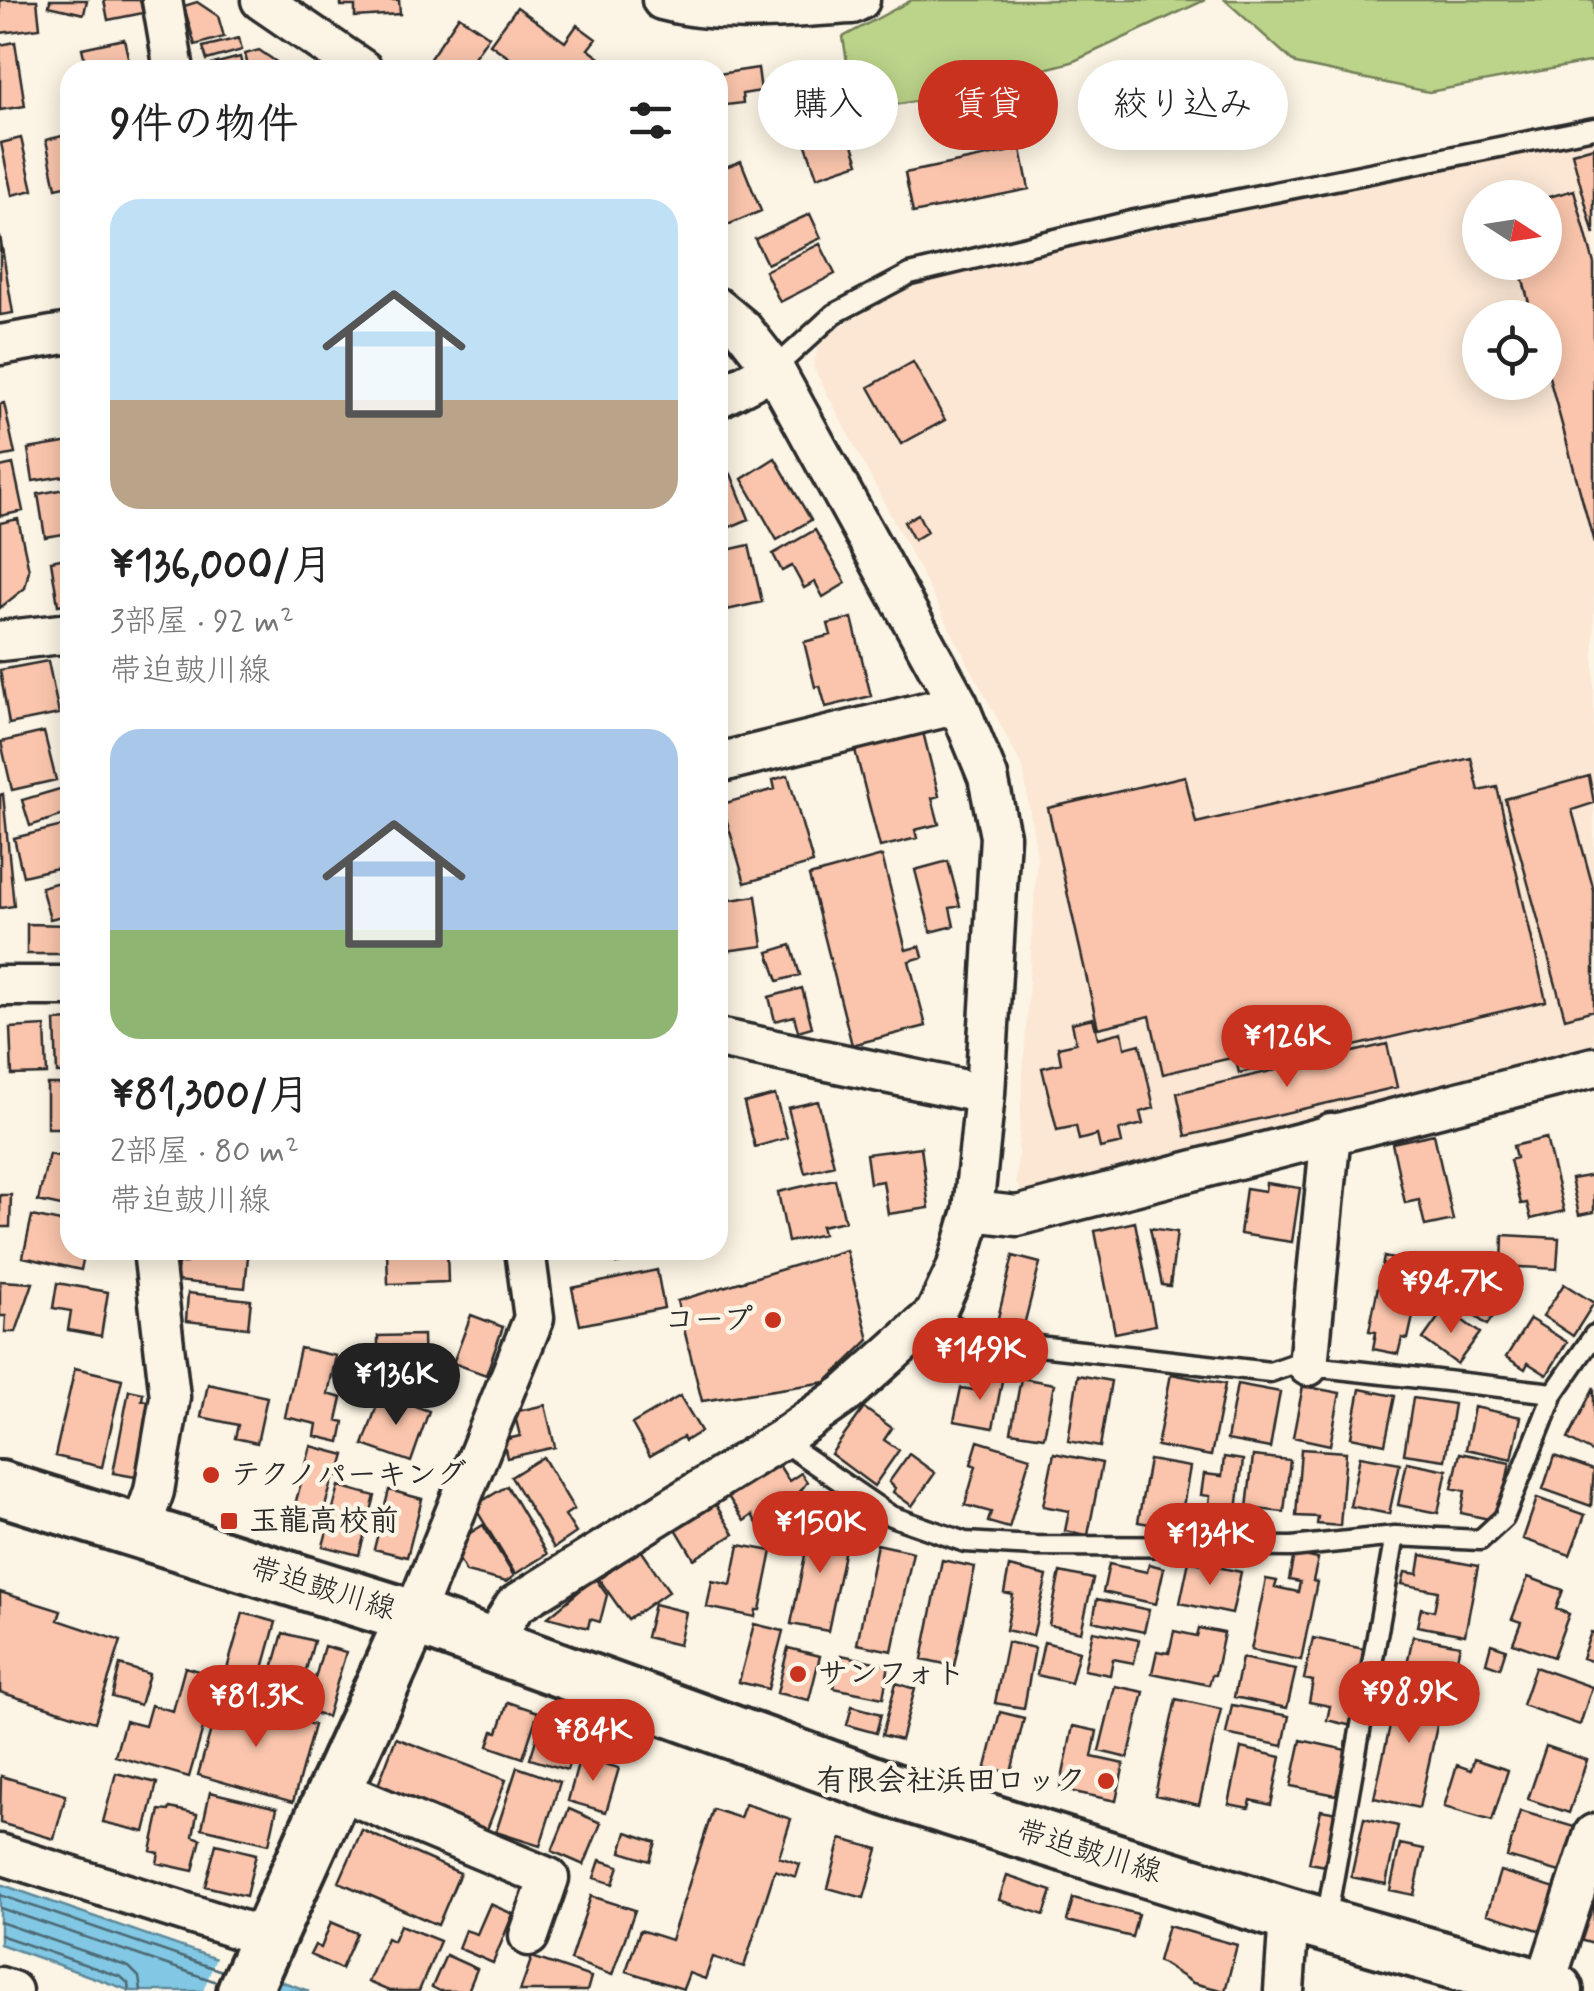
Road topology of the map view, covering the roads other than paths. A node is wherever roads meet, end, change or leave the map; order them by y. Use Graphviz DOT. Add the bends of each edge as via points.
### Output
graph roads {
  1 [pos="162,0"];
  2 [pos="261,0"];
  3 [pos="662,0"];
  4 [pos="860,0"];
  5 [pos="172,60"];
  6 [pos="348,60"];
  7 [pos="1594,128"];
  8 [pos="728,316"];
  9 [pos="60,334"];
  10 [pos="0,345"];
  11 [pos="774,369"];
  12 [pos="728,393"];
  13 [pos="60,640"];
  14 [pos="0,641"];
  15 [pos="958,704"];
  16 [pos="728,760"];
  17 [pos="0,986"];
  18 [pos="60,986"];
  19 [pos="728,1040"];
  20 [pos="1594,1067"];
  21 [pos="986,1094"];
  22 [pos="1330,1133"];
  23 [pos="974,1211"];
  24 [pos="154,1260"];
  25 [pos="526,1260"];
  26 [pos="935,1314"];
  27 [pos="1594,1335"];
  28 [pos="1308,1366"];
  29 [pos="1554,1394"];
  30 [pos="780,1440"];
  31 [pos="0,1488"];
  32 [pos="140,1532"];
  33 [pos="1395,1536"];
  34 [pos="413,1617"];
  35 [pos="490,1645"];
  36 [pos="334,1788"];
  37 [pos="1594,1834"];
  38 [pos="0,1854"];
  39 [pos="1307,1920"];
  40 [pos="529,1936"];
  41 [pos="258,1959"];
  42 [pos="0,1987"];
  43 [pos="1550,1989"];
  44 [pos="12,1991"];
  45 [pos="1284,1991"];
  1 -- 5 [label="street"];
  2 -- 6 [label="street"];
  3 -- 4 [label="street" via="733,10"];
  7 -- 11 [label="lane" via="1135,220 910,274 834,314"];
  8 -- 11 [label="street"];
  9 -- 10 [label="street"];
  11 -- 12 [label="street"];
  11 -- 15 [label="street"];
  13 -- 14 [label="street"];
  15 -- 16 [label="street"];
  15 -- 21 [label="street" via="988,778 1000,836"];
  17 -- 18 [label="street"];
  19 -- 21 [label="street"];
  20 -- 22 [label="street"];
  21 -- 23 [label="street"];
  22 -- 23 [label="street" via="1017,1216"];
  22 -- 28 [label="street"];
  23 -- 26 [label="street"];
  24 -- 32 [label="street" via="170,1397"];
  25 -- 34 [label="street" via="534,1318"];
  26 -- 28 [label="lane" via="976,1339 1270,1372"];
  26 -- 30 [label="street" via="847,1393"];
  27 -- 29 [label="lane"];
  28 -- 29 [label="lane"];
  29 -- 33 [label="lane" via="1504,1518 1490,1533 1480,1540"];
  30 -- 33 [label="lane" via="891,1516 964,1542 1292,1546"];
  30 -- 35 [label="street" via="515,1605"];
  31 -- 32 [label="street, 帯迫皷川線"];
  32 -- 34 [label="street, 帯迫皷川線"];
  33 -- 39 [label="lane"];
  34 -- 35 [label="street, 帯迫皷川線"];
  34 -- 36 [label="street"];
  35 -- 39 [label="street, 帯迫皷川線" via="897,1792"];
  36 -- 40 [label="street" via="549,1878"];
  36 -- 41 [label="street"];
  37 -- 43 [label="street"];
  38 -- 41 [label="street"];
  39 -- 43 [label="street, 帯迫皷川線"];
  39 -- 45 [label="street"];
  42 -- 44 [label="street"];
}
